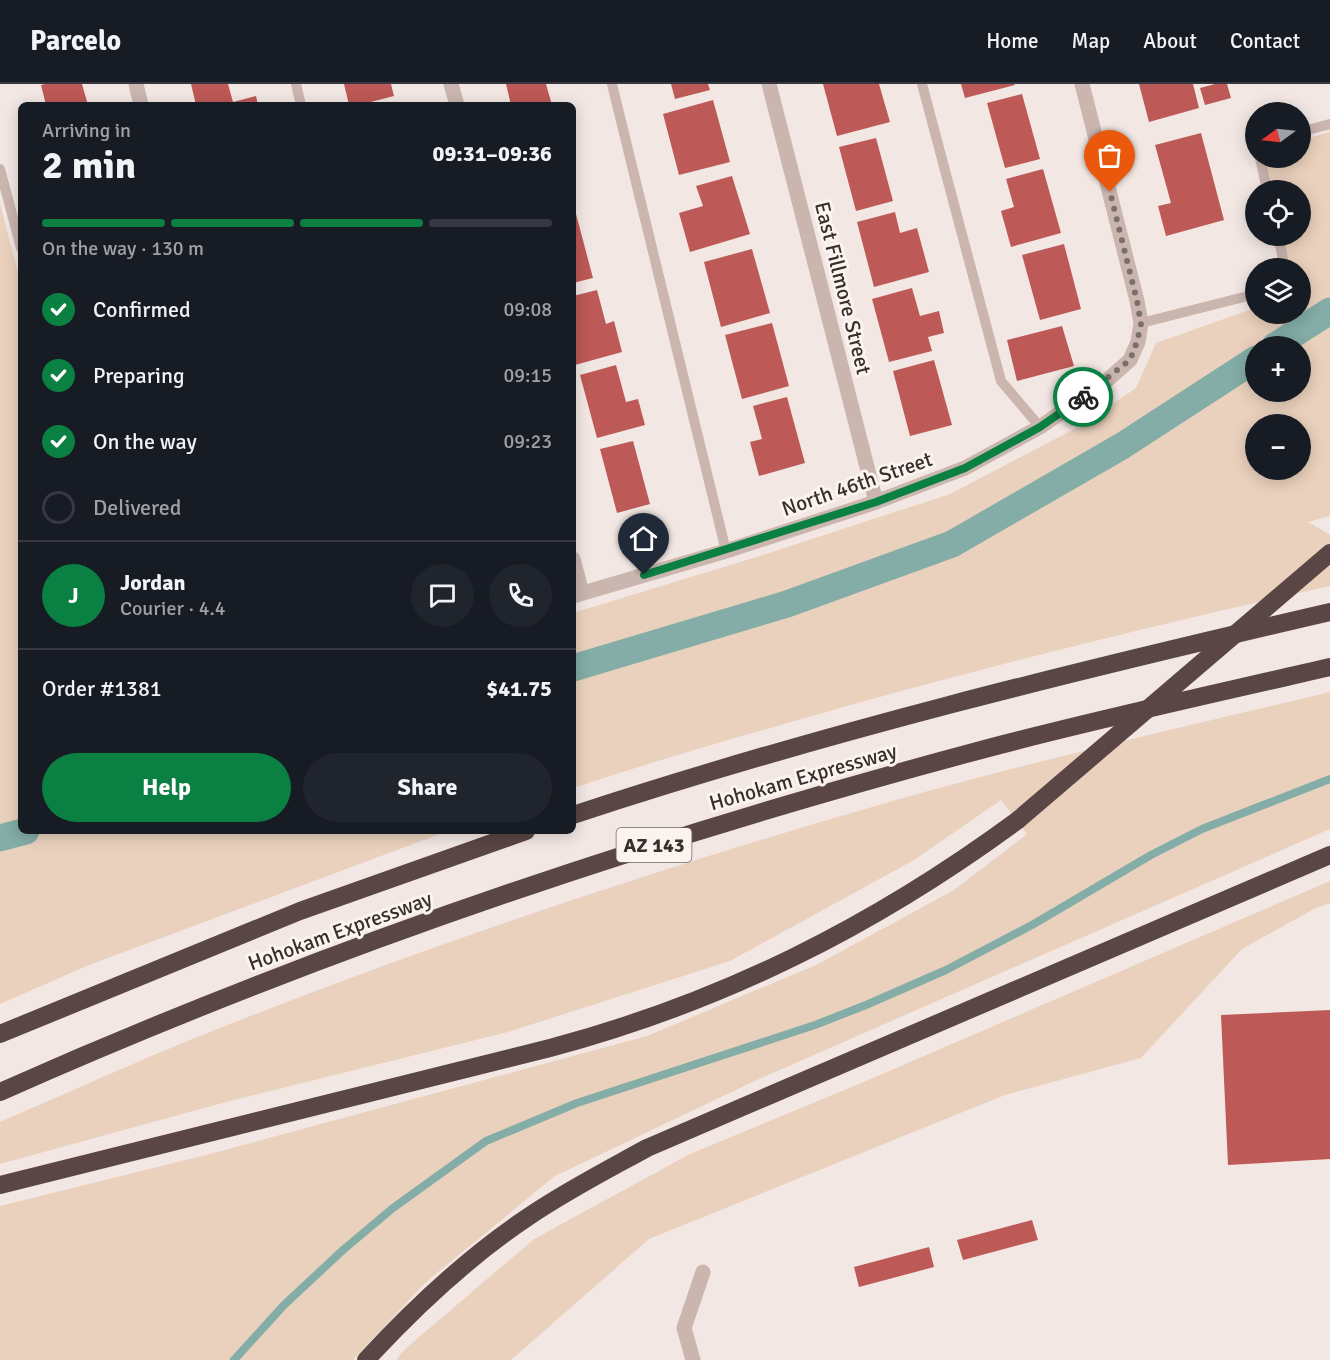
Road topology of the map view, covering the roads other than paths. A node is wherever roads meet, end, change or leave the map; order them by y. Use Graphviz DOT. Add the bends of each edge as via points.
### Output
graph roads {
  1 [pos="136,84"];
  2 [pos="296,84"];
  3 [pos="452,84"];
  4 [pos="612,84"];
  5 [pos="769,84"];
  6 [pos="922,84"];
  7 [pos="1082,84"];
  8 [pos="140,102"];
  9 [pos="300,102"];
  10 [pos="456,102"];
  11 [pos="1330,124"];
  12 [pos="1311,129"];
  13 [pos="0,169"];
  14 [pos="18,237"];
  15 [pos="1245,297"];
  16 [pos="1141,324"];
  17 [pos="1040,427"];
  18 [pos="876,502"];
  19 [pos="726,550"];
  20 [pos="1330,553"];
  21 [pos="577,594"];
  22 [pos="1330,612"];
  23 [pos="1330,667"];
  24 [pos="576,814"];
  25 [pos="518,834"];
  26 [pos="1325,858"];
  27 [pos="0,1034"];
  28 [pos="0,1092"];
  29 [pos="0,1185"];
  30 [pos="703,1272"];
  31 [pos="366,1360"];
  32 [pos="693,1360"];
  1 -- 8 [label="street"];
  2 -- 9 [label="lane"];
  3 -- 10 [label="street"];
  4 -- 19 [label="lane"];
  5 -- 18 [label="street, East Fillmore Street"];
  6 -- 17 [label="lane" via="1000,381"];
  7 -- 16 [label="street"];
  11 -- 12 [label="lane"];
  13 -- 14 [label="lane"];
  15 -- 16 [label="lane"];
  16 -- 17 [label="street, North 46th Street" via="1130,360"];
  17 -- 18 [label="street, North 46th Street" via="965,468"];
  18 -- 19 [label="street, North 46th Street"];
  19 -- 21 [label="street, North 46th Street"];
  20 -- 29 [label="highway, bridge" via="1018,820 938,877 774,968 684,1006 591,1037"];
  22 -- 24 [label="highway, Hohokam Expressway / AZ 143" via="910,714"];
  23 -- 28 [label="highway, Hohokam Expressway / AZ 143" via="981,750 630,852 284,975"];
  25 -- 27 [label="highway, Hohokam Expressway" via="300,911"];
  26 -- 31 [label="highway" via="637,1153 568,1191 490,1245 421,1304"];
  30 -- 32 [label="street" via="684,1328"];
}
